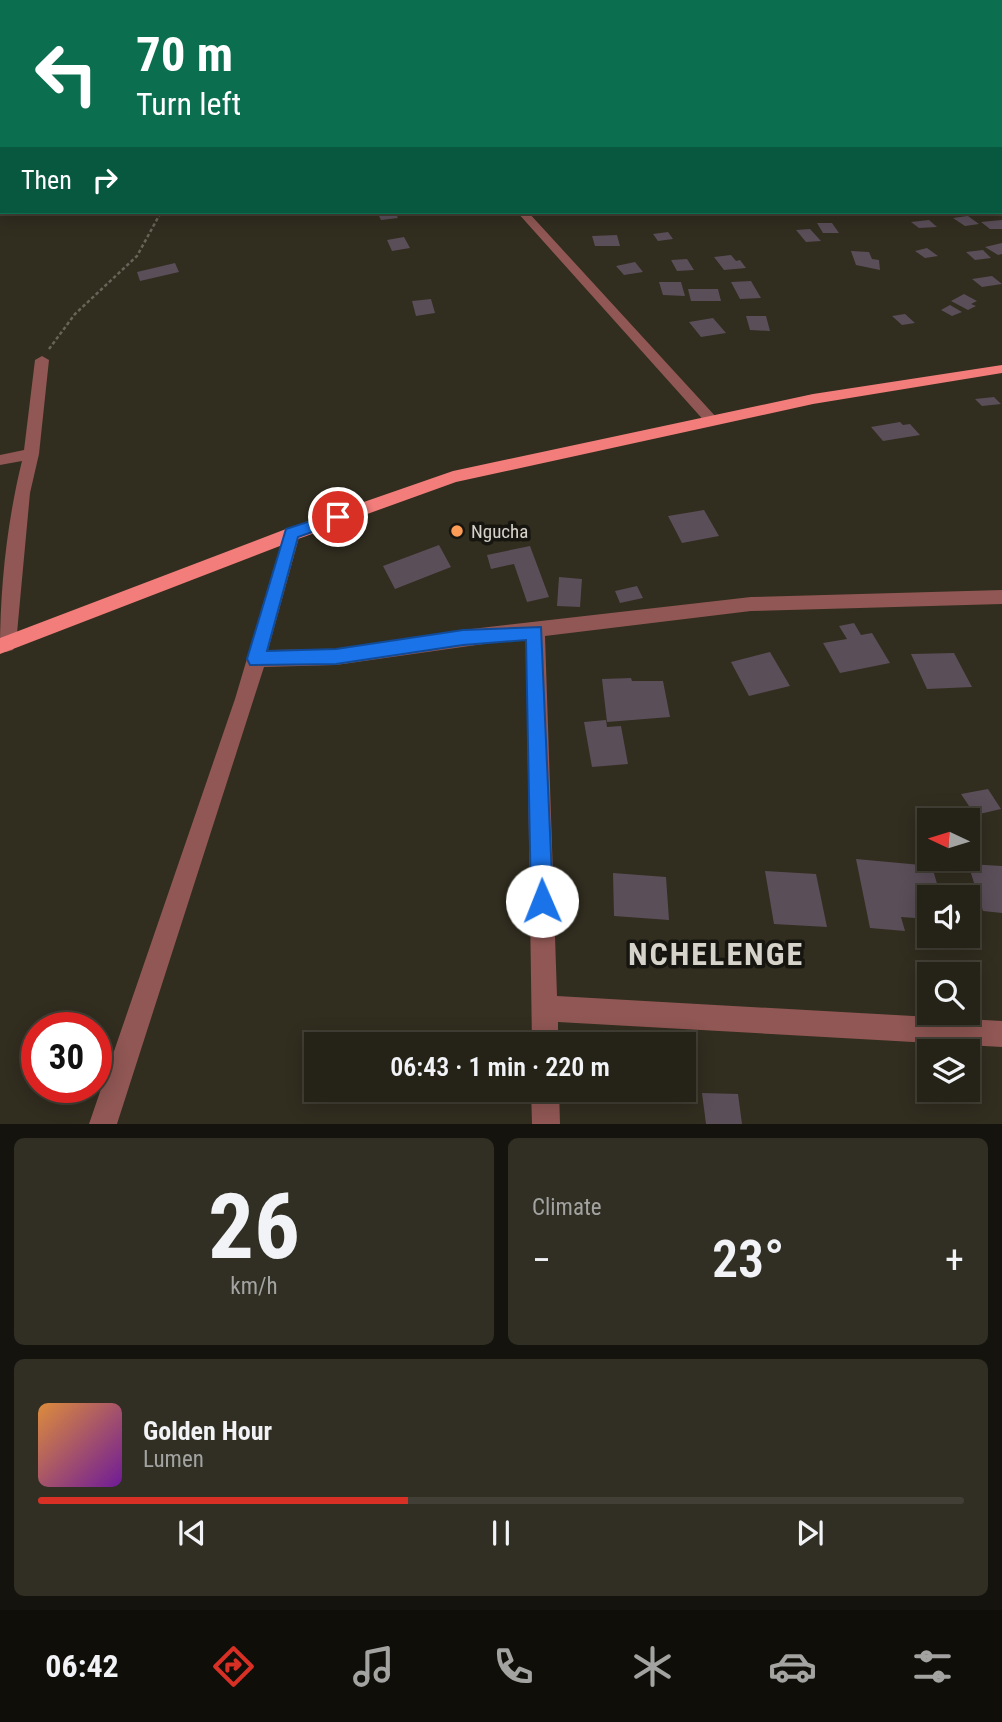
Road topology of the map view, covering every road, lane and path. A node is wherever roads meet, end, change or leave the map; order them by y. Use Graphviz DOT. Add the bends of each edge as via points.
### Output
graph roads {
  1 [pos="161,214"];
  2 [pos="524,214"];
  3 [pos="42,360"];
  4 [pos="1002,369"];
  5 [pos="712,421"];
  6 [pos="31,454"];
  7 [pos="0,460"];
  8 [pos="292,534"];
  9 [pos="1002,597"];
  10 [pos="535,632"];
  11 [pos="3,645"];
  12 [pos="256,659"];
  13 [pos="545,1008"];
  14 [pos="545,1032"];
  15 [pos="1002,1034"];
  16 [pos="545,1102"];
  17 [pos="103,1124"];
  18 [pos="546,1124"];
  1 -- 3 [label="path" via="137,257 75,314"];
  2 -- 5 [label="street"];
  3 -- 6 [label="street"];
  4 -- 5 [label="main road" via="813,399"];
  5 -- 8 [label="main road" via="453,477"];
  6 -- 7 [label="street"];
  6 -- 11 [label="street"];
  8 -- 11 [label="main road"];
  8 -- 12 [label="street"];
  9 -- 10 [label="street" via="751,604"];
  10 -- 12 [label="street" via="336,657"];
  10 -- 13 [label="street"];
  12 -- 17 [label="street"];
  13 -- 14 [label="street"];
  13 -- 15 [label="street"];
  16 -- 18 [label="street"];
}
